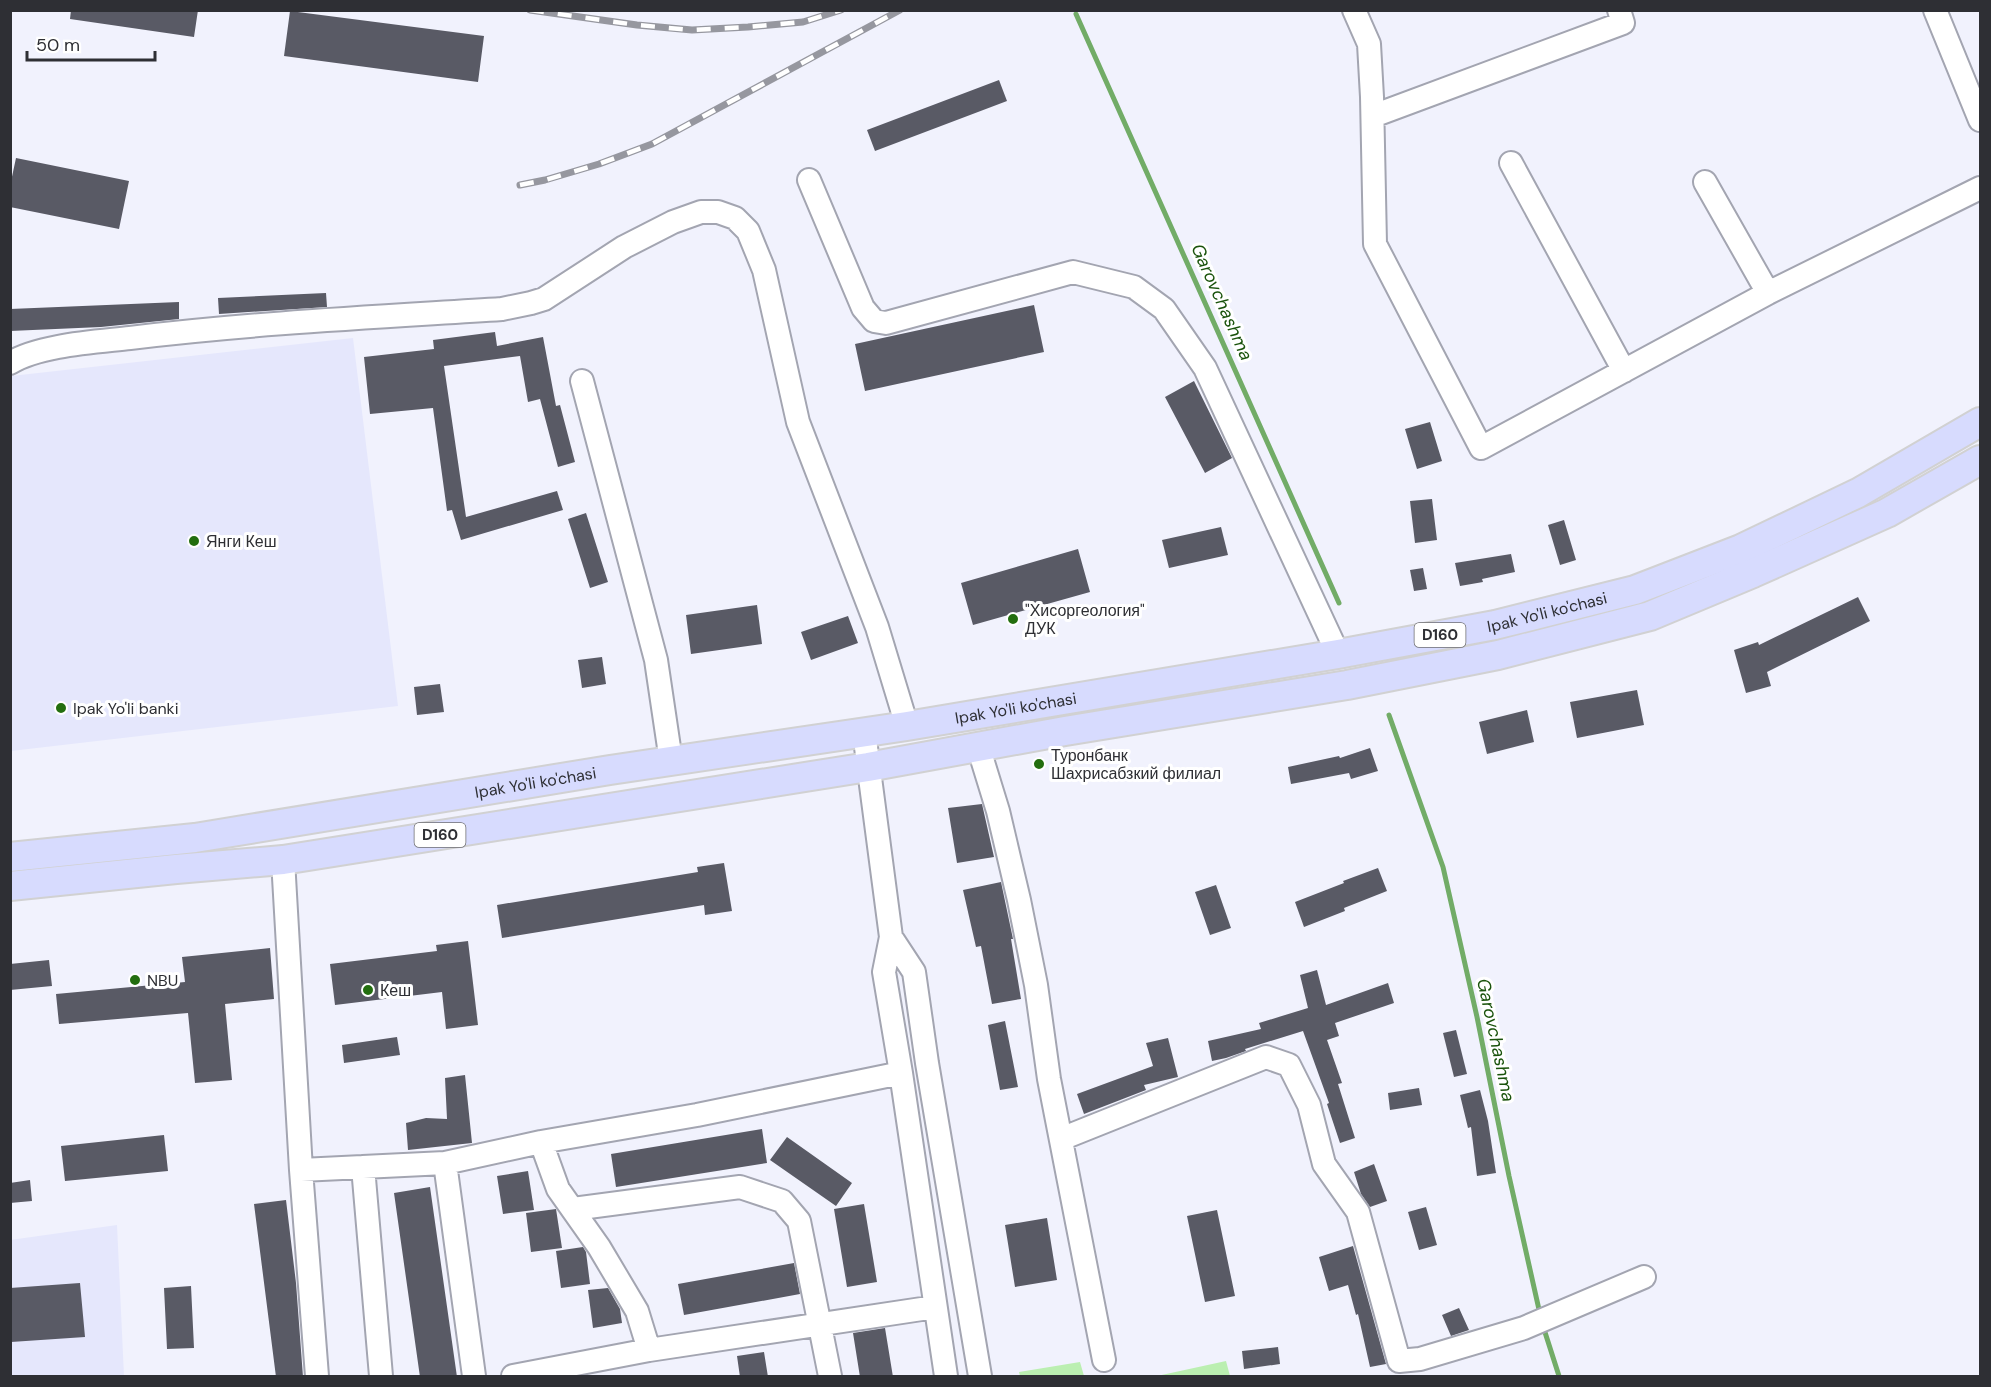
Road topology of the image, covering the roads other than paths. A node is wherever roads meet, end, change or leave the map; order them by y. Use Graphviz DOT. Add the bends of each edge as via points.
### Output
graph roads {
  1 [pos="1354,10"];
  2 [pos="1619,10"];
  3 [pos="1935,10"];
  4 [pos="1373,116"];
  5 [pos="1980,120"];
  6 [pos="1510,163"];
  7 [pos="809,180"];
  8 [pos="1705,182"];
  9 [pos="1980,188"];
  10 [pos="1768,293"];
  11 [pos="10,363"];
  12 [pos="1624,371"];
  13 [pos="582,381"];
  14 [pos="1980,422"];
  15 [pos="1980,460"];
  16 [pos="1338,654"];
  17 [pos="907,726"];
  18 [pos="864,732"];
  19 [pos="978,746"];
  20 [pos="671,761"];
  21 [pos="868,767"];
  22 [pos="10,857"];
  23 [pos="283,860"];
  24 [pos="10,886"];
  25 [pos="891,938"];
  26 [pos="901,1073"];
  27 [pos="1061,1139"];
  28 [pos="541,1142"];
  29 [pos="446,1163"];
  30 [pos="363,1167"];
  31 [pos="301,1170"];
  32 [pos="573,1209"];
  33 [pos="1644,1277"];
  34 [pos="935,1307"];
  35 [pos="821,1323"];
  36 [pos="649,1350"];
  37 [pos="1104,1360"];
  38 [pos="317,1377"];
  39 [pos="381,1377"];
  40 [pos="474,1377"];
  41 [pos="513,1377"];
  42 [pos="830,1377"];
  43 [pos="946,1377"];
  44 [pos="980,1377"];
  1 -- 4 [label="street" via="1369,44"];
  2 -- 4 [label="street" via="1623,23"];
  3 -- 5 [label="street"];
  4 -- 12 [label="street" via="1375,244 1481,448"];
  6 -- 12 [label="street"];
  7 -- 16 [label="street" via="863,308 874,321 886,323 1073,272 1134,287 1164,309 1205,368"];
  8 -- 10 [label="street"];
  9 -- 10 [label="street"];
  10 -- 12 [label="street"];
  11 -- 17 [label="street" via="32,353 66,346 204,329 502,309 544,298 624,247 673,222 700,212 718,212 735,218 748,231 764,270 798,422 877,627"];
  13 -- 20 [label="street" via="656,660"];
  14 -- 16 [label="main road, Ipak Yo'li ko'chasi / D160" via="1858,493 1741,549 1635,590 1496,626"];
  15 -- 19 [label="main road, Ipak Yo'li ko'chasi / D160" via="1887,513 1650,616 1498,655 1359,683"];
  16 -- 17 [label="main road, Ipak Yo'li ko'chasi / D160"];
  17 -- 18 [label="main road, Ipak Yo'li ko'chasi / D160"];
  18 -- 20 [label="main road, Ipak Yo'li ko'chasi / D160"];
  18 -- 21 [label="street"];
  19 -- 21 [label="main road, Ipak Yo'li ko'chasi / D160"];
  19 -- 27 [label="street" via="1019,900"];
  20 -- 22 [label="main road, Ipak Yo'li ko'chasi / D160" via="195,838"];
  21 -- 23 [label="main road, Ipak Yo'li ko'chasi / D160"];
  21 -- 25 [label="street"];
  23 -- 24 [label="main road, Ipak Yo'li ko'chasi / D160"];
  23 -- 31 [label="street"];
  25 -- 26 [label="street" via="884,972"];
  25 -- 44 [label="street" via="914,972"];
  26 -- 28 [label="street"];
  26 -- 34 [label="street"];
  27 -- 33 [label="street" via="1266,1057 1289,1065 1309,1106 1324,1164 1358,1212 1399,1361 1420,1359 1524,1328"];
  27 -- 37 [label="street"];
  28 -- 29 [label="street"];
  28 -- 32 [label="street" via="558,1189"];
  29 -- 30 [label="street"];
  29 -- 40 [label="street"];
  30 -- 31 [label="street"];
  30 -- 39 [label="street"];
  31 -- 38 [label="street"];
  32 -- 35 [label="street" via="740,1187 782,1201 799,1221"];
  32 -- 36 [label="street" via="637,1311"];
  34 -- 35 [label="street"];
  34 -- 43 [label="street"];
  35 -- 36 [label="street"];
  35 -- 42 [label="street"];
  36 -- 41 [label="street"];
}
